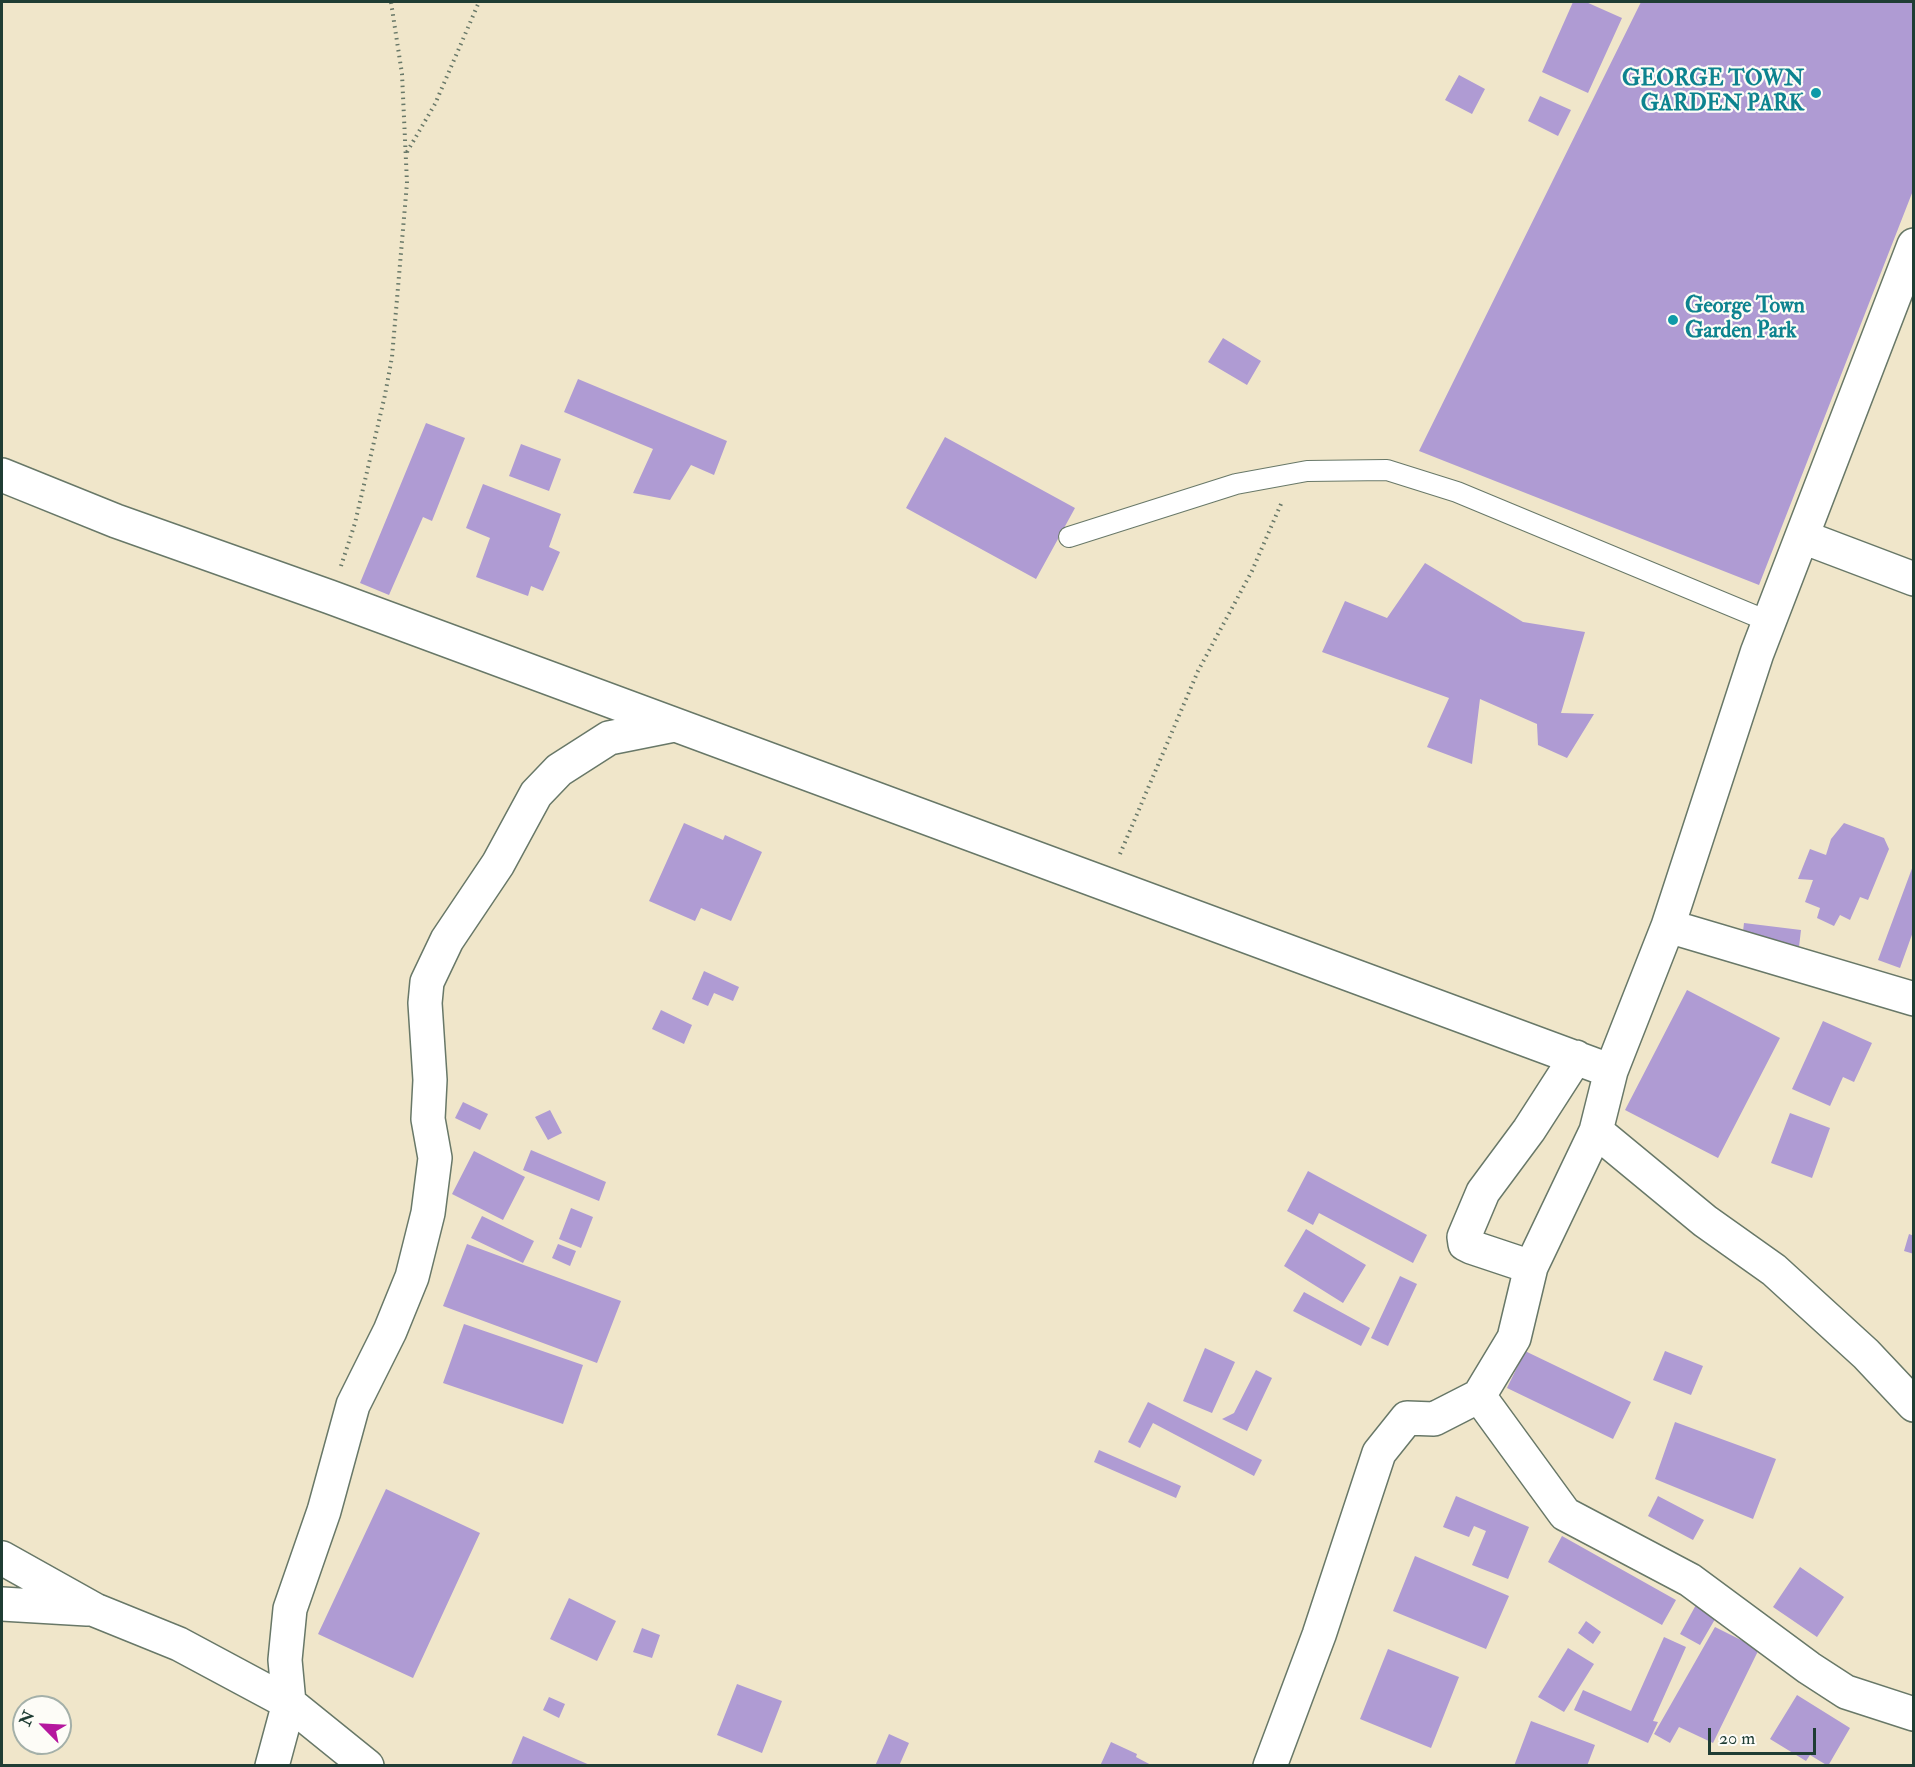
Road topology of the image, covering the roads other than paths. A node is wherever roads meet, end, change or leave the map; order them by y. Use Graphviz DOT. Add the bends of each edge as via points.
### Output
graph roads {
  1 [pos="1914,245"];
  2 [pos="2,475"];
  3 [pos="1069,537"];
  4 [pos="1803,537"];
  5 [pos="1914,579"];
  6 [pos="1770,622"];
  7 [pos="674,725"];
  8 [pos="1668,926"];
  9 [pos="1914,999"];
  10 [pos="1576,1057"];
  11 [pos="1611,1071"];
  12 [pos="1596,1131"];
  13 [pos="1532,1267"];
  14 [pos="1479,1396"];
  15 [pos="1914,1406"];
  16 [pos="2,1558"];
  17 [pos="2,1604"];
  18 [pos="94,1610"];
  19 [pos="289,1703"];
  20 [pos="1914,1714"];
  21 [pos="272,1766"];
  22 [pos="367,1766"];
  23 [pos="1270,1766"];
  1 -- 4 [label="street"];
  2 -- 7 [label="street" via="116,521"];
  3 -- 6 [label="lane" via="1236,484 1307,471 1387,470 1457,492"];
  4 -- 5 [label="street"];
  4 -- 6 [label="street"];
  6 -- 8 [label="street"];
  7 -- 10 [label="street"];
  7 -- 19 [label="street" via="609,738 559,770 536,794 498,864 447,940 427,982 424,1003 430,1080 428,1119 435,1158 428,1213 412,1277 353,1406 324,1511 290,1609 285,1660"];
  8 -- 9 [label="street"];
  8 -- 11 [label="street"];
  10 -- 11 [label="street"];
  10 -- 13 [label="street" via="1483,1192 1464,1237 1465,1244 1471,1247"];
  11 -- 12 [label="street"];
  12 -- 13 [label="street"];
  12 -- 15 [label="street" via="1705,1221 1774,1270 1866,1354"];
  13 -- 14 [label="street" via="1514,1338"];
  14 -- 20 [label="street" via="1565,1514 1690,1580 1846,1692"];
  14 -- 23 [label="street" via="1434,1419 1407,1418 1378,1453"];
  16 -- 18 [label="street"];
  17 -- 18 [label="street"];
  18 -- 19 [label="street" via="179,1644"];
  19 -- 21 [label="street"];
  19 -- 22 [label="street"];
}
